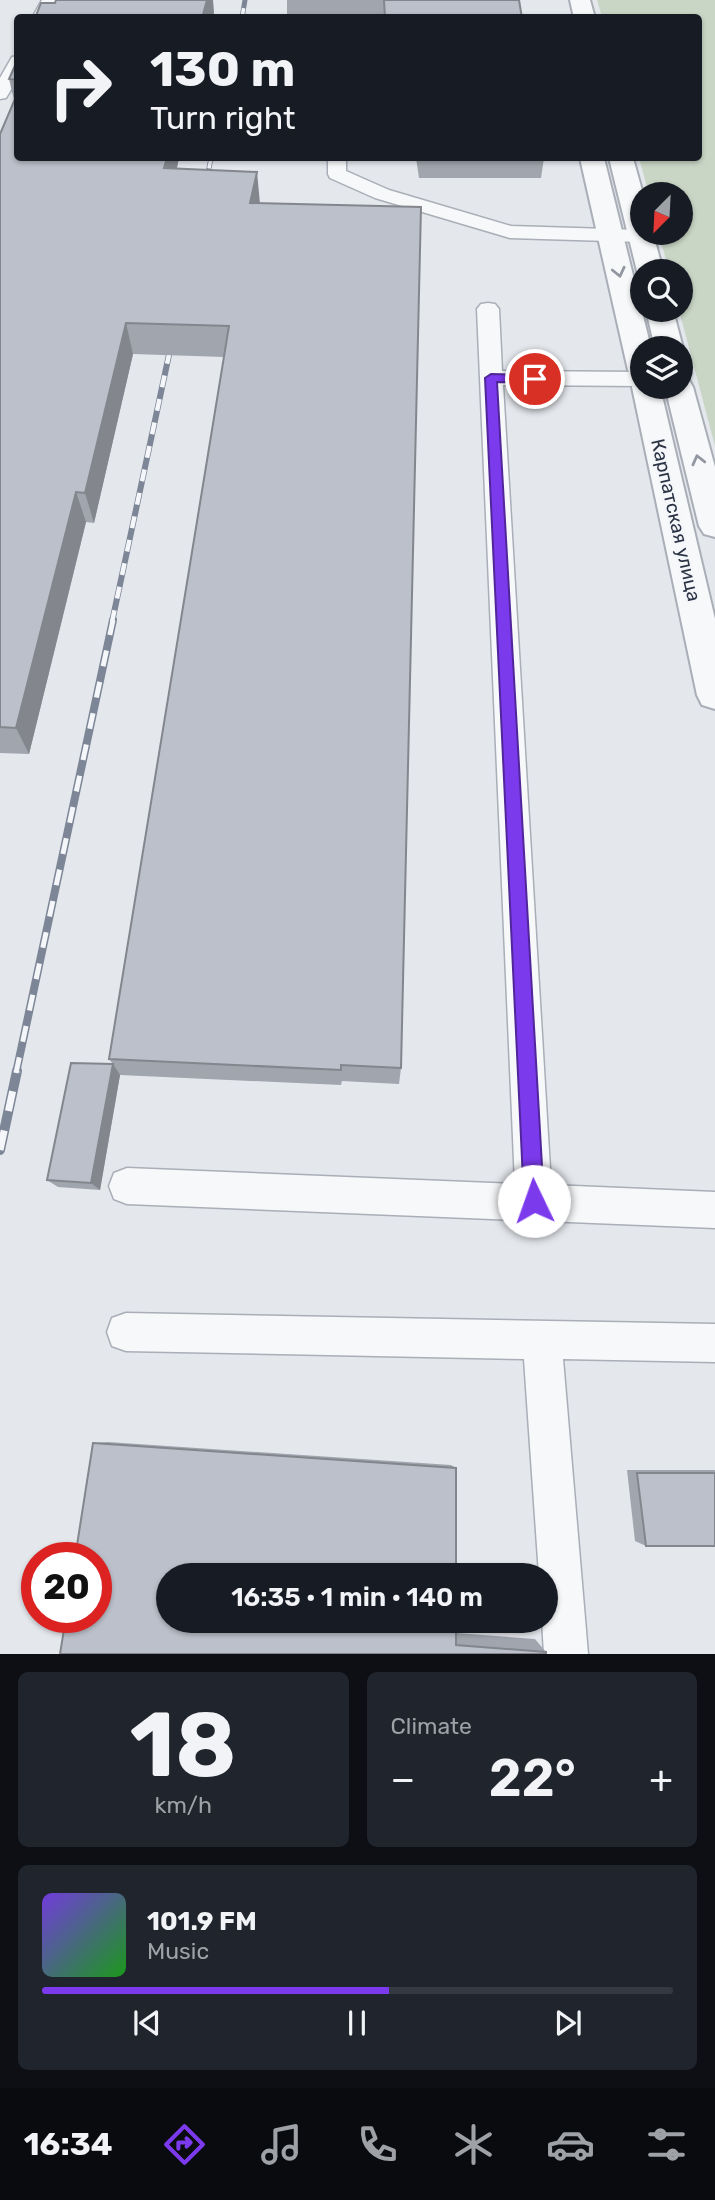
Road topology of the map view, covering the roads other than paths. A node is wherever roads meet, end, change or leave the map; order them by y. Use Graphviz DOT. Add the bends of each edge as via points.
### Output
graph roads {
  1 [pos="14,68"];
  2 [pos="0,94"];
  3 [pos="337,161"];
  4 [pos="593,161"];
  5 [pos="622,161"];
  6 [pos="630,193"];
  7 [pos="611,236"];
  8 [pos="630,236"];
  9 [pos="488,309"];
  10 [pos="634,336"];
  11 [pos="491,378"];
  12 [pos="630,379"];
  13 [pos="649,399"];
  14 [pos="682,399"];
  15 [pos="715,526"];
  16 [pos="715,695"];
  17 [pos="127,1186"];
  18 [pos="534,1201"];
  19 [pos="715,1210"];
  20 [pos="126,1332"];
  21 [pos="542,1338"];
  22 [pos="715,1343"];
  23 [pos="566,1654"];
  1 -- 2 [label="lane"];
  3 -- 7 [label="lane" via="337,174 382,194 510,232"];
  4 -- 7 [label="street"];
  5 -- 6 [label="street"];
  7 -- 8 [label="lane"];
  7 -- 10 [label="street, one-way"];
  9 -- 11 [label="lane"];
  11 -- 12 [label="lane"];
  11 -- 18 [label="lane"];
  13 -- 16 [label="street, Карпатская улица"];
  15 -- 14 [label="street, Карпатская улица, one-way"];
  17 -- 18 [label="lane"];
  18 -- 19 [label="lane"];
  20 -- 21 [label="lane"];
  21 -- 22 [label="lane"];
  21 -- 23 [label="lane"];
}
